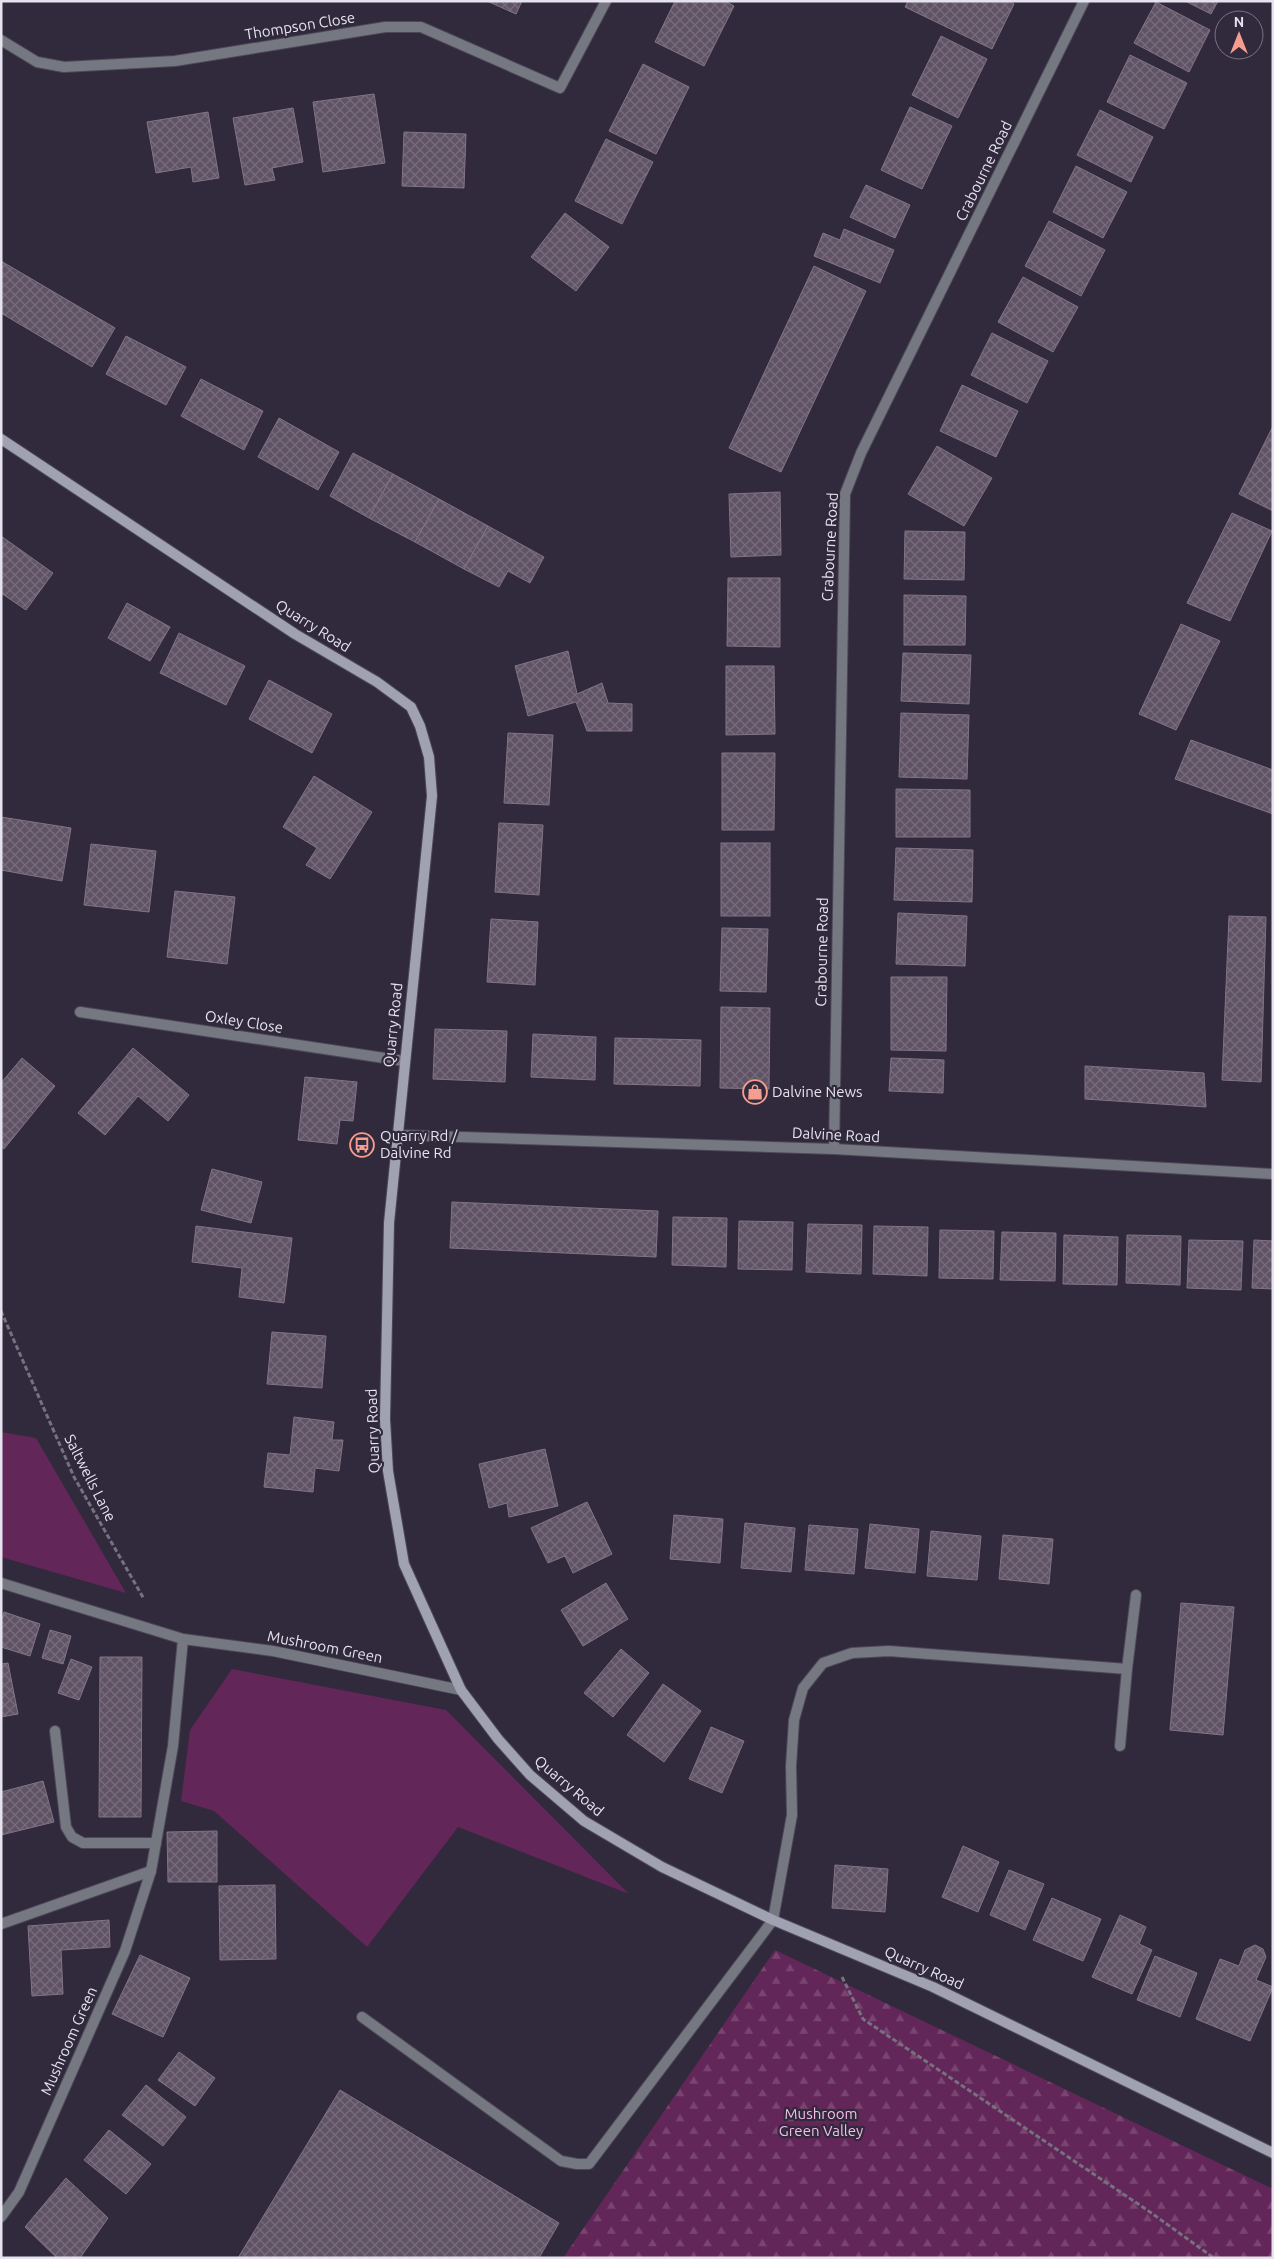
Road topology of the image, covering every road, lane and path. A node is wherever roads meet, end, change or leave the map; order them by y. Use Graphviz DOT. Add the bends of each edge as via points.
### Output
graph roads {
  1 [pos="606,1"];
  2 [pos="1084,1"];
  3 [pos="1,40"];
  4 [pos="1,439"];
  5 [pos="80,1012"];
  6 [pos="404,1061"];
  7 [pos="398,1135"];
  8 [pos="834,1149"];
  9 [pos="1273,1174"];
  10 [pos="1,1311"];
  11 [pos="1,1584"];
  12 [pos="1136,1595"];
  13 [pos="146,1602"];
  14 [pos="183,1639"];
  15 [pos="1127,1669"];
  16 [pos="460,1690"];
  17 [pos="55,1731"];
  18 [pos="1120,1746"];
  19 [pos="156,1843"];
  20 [pos="151,1871"];
  21 [pos="772,1920"];
  22 [pos="1,1924"];
  23 [pos="824,1941"];
  24 [pos="362,2017"];
  25 [pos="1273,2153"];
  26 [pos="1,2217"];
  27 [pos="1214,2258"];
  1 -- 3 [label="street, Thompson Close" via="560,88 421,27 385,27 175,61 64,67 37,62"];
  2 -- 8 [label="street, Crabourne Road" via="860,453 845,494"];
  4 -- 6 [label="street, Quarry Road" via="411,707 429,757 432,796"];
  5 -- 6 [label="street, Oxley Close"];
  6 -- 7 [label="street, Quarry Road"];
  7 -- 8 [label="street, Dalvine Road"];
  7 -- 16 [label="street, Quarry Road" via="389,1223 385,1419 388,1471 404,1564"];
  8 -- 9 [label="street, Dalvine Road"];
  10 -- 13 [label="path, Saltwells Lane" via="74,1477"];
  11 -- 14 [label="street, Mushroom Green"];
  12 -- 15 [label="street"];
  14 -- 16 [label="street, Mushroom Green" via="273,1651"];
  14 -- 19 [label="street, Mushroom Green" via="174,1746"];
  15 -- 18 [label="street"];
  15 -- 21 [label="street" via="889,1651 852,1653 823,1663 803,1688 794,1720 792,1815"];
  16 -- 21 [label="street, Quarry Road" via="530,1775 584,1821 662,1867"];
  17 -- 19 [label="street" via="66,1827 72,1837 83,1843"];
  19 -- 20 [label="street, Mushroom Green"];
  20 -- 22 [label="street"];
  20 -- 26 [label="street, Mushroom Green" via="125,1951 19,2192"];
  21 -- 23 [label="street, Quarry Road"];
  21 -- 24 [label="street" via="590,2164 561,2161"];
  23 -- 25 [label="street, Quarry Road" via="933,1987"];
  23 -- 27 [label="path" via="863,2019"];
}
